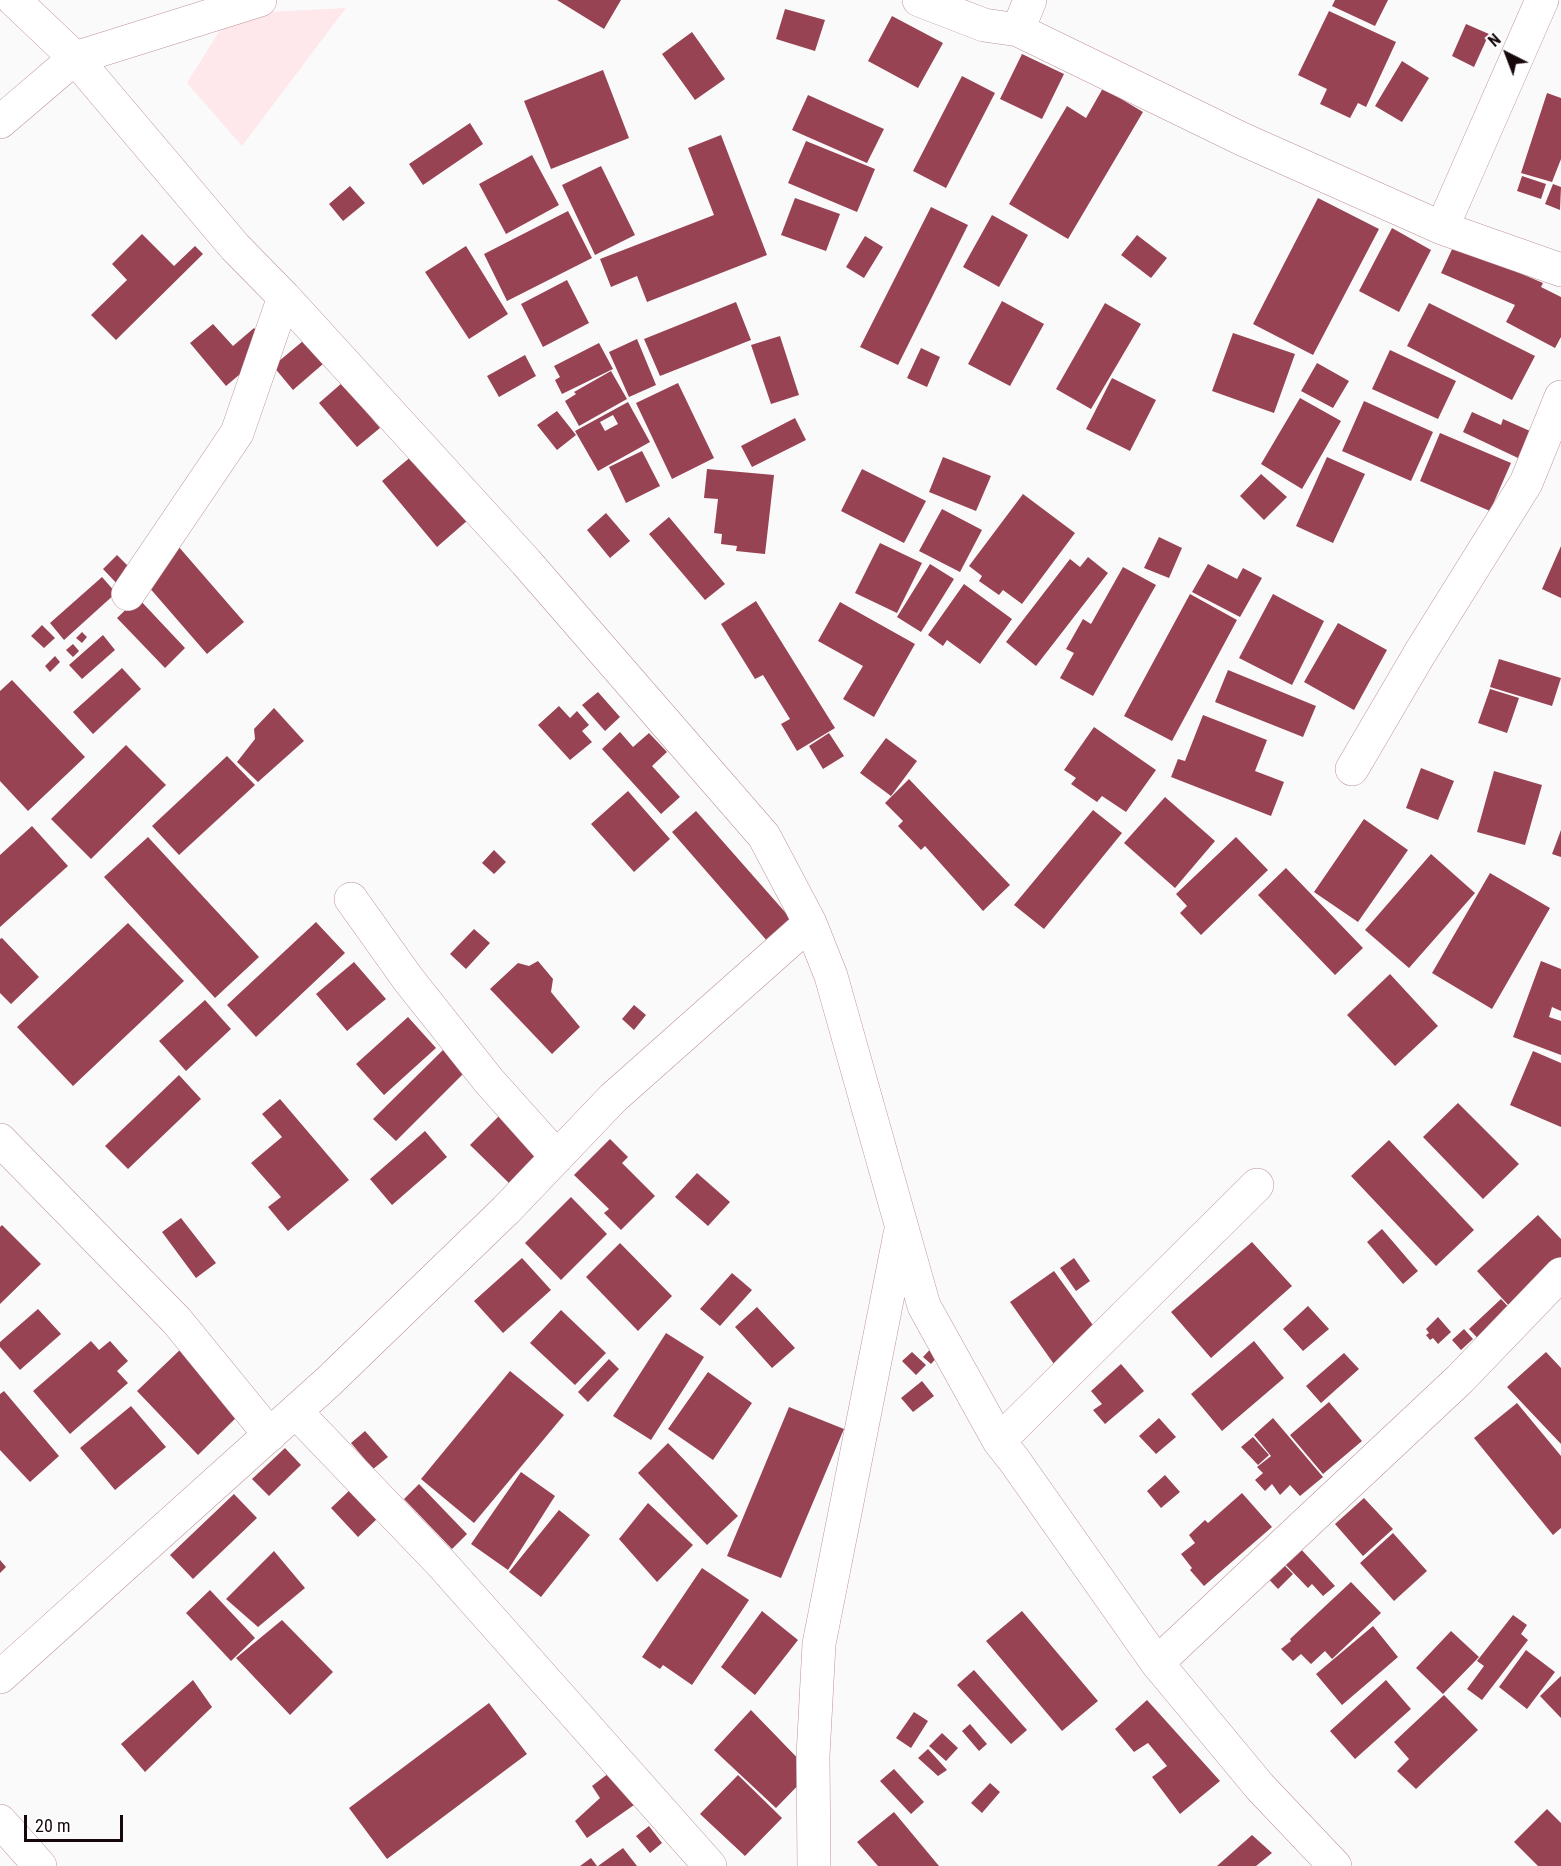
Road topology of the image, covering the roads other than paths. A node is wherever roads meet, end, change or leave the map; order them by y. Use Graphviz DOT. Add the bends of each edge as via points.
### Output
graph roads {
  1 [pos="14,0"];
  2 [pos="260,0"];
  3 [pos="919,0"];
  4 [pos="1030,0"];
  5 [pos="1542,0"];
  6 [pos="1018,30"];
  7 [pos="75,58"];
  8 [pos="0,122"];
  9 [pos="1442,228"];
  10 [pos="1561,270"];
  11 [pos="284,297"];
  12 [pos="1561,397"];
  13 [pos="128,594"];
  14 [pos="1352,770"];
  15 [pos="351,899"];
  16 [pos="810,923"];
  17 [pos="0,1140"];
  18 [pos="557,1157"];
  19 [pos="1257,1185"];
  20 [pos="902,1227"];
  21 [pos="1561,1274"];
  22 [pos="924,1306"];
  23 [pos="874,1364"];
  24 [pos="296,1412"];
  25 [pos="270,1435"];
  26 [pos="999,1441"];
  27 [pos="1157,1663"];
  28 [pos="0,1677"];
  29 [pos="0,1821"];
  30 [pos="40,1866"];
  31 [pos="710,1866"];
  32 [pos="814,1866"];
  33 [pos="1335,1866"];
  1 -- 7 [label="street"];
  2 -- 7 [label="street"];
  3 -- 6 [label="street" via="984,25"];
  4 -- 6 [label="street"];
  5 -- 9 [label="street"];
  6 -- 9 [label="street" via="1242,139"];
  7 -- 8 [label="street"];
  7 -- 11 [label="street" via="227,238"];
  9 -- 10 [label="street"];
  11 -- 13 [label="street" via="237,433"];
  11 -- 16 [label="street" via="526,562 764,836"];
  12 -- 14 [label="street" via="1526,483 1419,653"];
  15 -- 18 [label="street" via="489,1081"];
  16 -- 18 [label="street" via="613,1098"];
  16 -- 20 [label="street" via="831,976"];
  17 -- 25 [label="street" via="177,1321"];
  18 -- 24 [label="street"];
  19 -- 26 [label="street"];
  20 -- 22 [label="street"];
  20 -- 23 [label="street"];
  21 -- 27 [label="street" via="1460,1379"];
  22 -- 23 [label="street"];
  22 -- 26 [label="street"];
  23 -- 32 [label="street" via="819,1644 813,1756"];
  24 -- 25 [label="street"];
  24 -- 31 [label="street" via="441,1563"];
  25 -- 28 [label="street"];
  26 -- 27 [label="street"];
  27 -- 33 [label="street" via="1260,1787"];
  29 -- 30 [label="street"];
}
